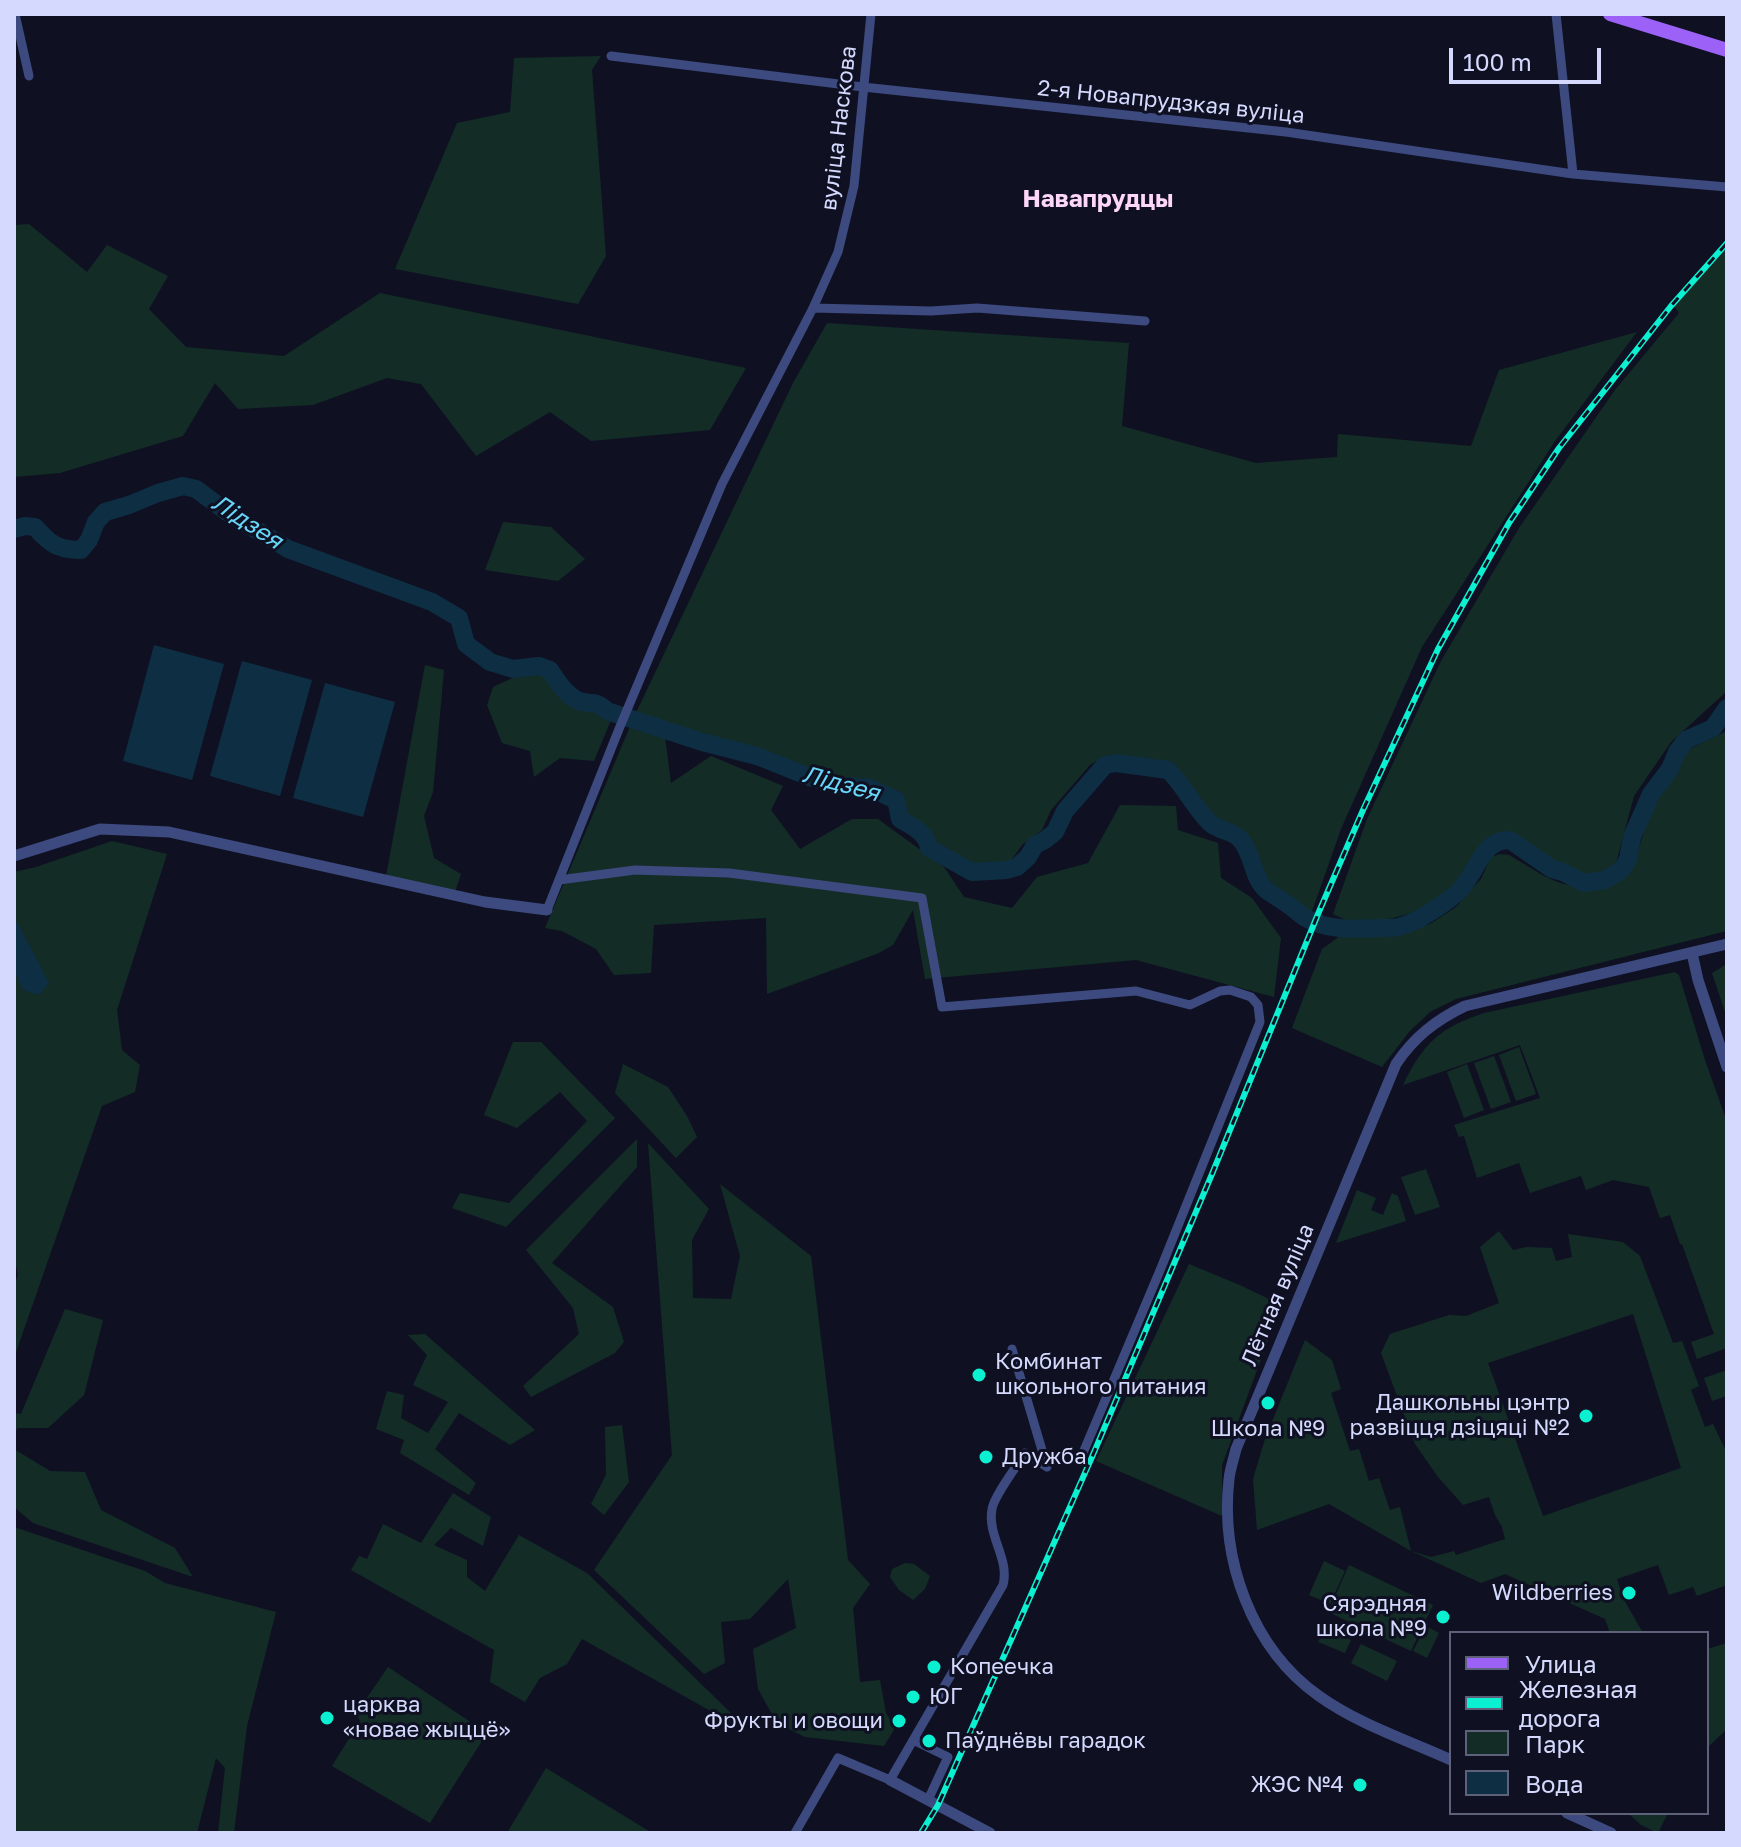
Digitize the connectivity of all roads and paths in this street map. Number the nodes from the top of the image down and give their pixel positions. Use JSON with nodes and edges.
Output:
{"nodes":[{"id":1,"x":15,"y":14,"type":"edge"},
{"id":2,"x":871,"y":14,"type":"edge"},
{"id":3,"x":1556,"y":14,"type":"edge"},
{"id":4,"x":1610,"y":14,"type":"edge"},
{"id":5,"x":1727,"y":50,"type":"edge"},
{"id":6,"x":611,"y":56,"type":"dead end"},
{"id":7,"x":29,"y":76,"type":"dead end"},
{"id":8,"x":863,"y":87,"type":"junction"},
{"id":9,"x":1573,"y":174,"type":"junction"},
{"id":10,"x":1727,"y":187,"type":"edge"},
{"id":11,"x":813,"y":308,"type":"junction"},
{"id":12,"x":1145,"y":321,"type":"dead end"},
{"id":13,"x":14,"y":856,"type":"edge"},
{"id":14,"x":559,"y":880,"type":"junction"},
{"id":15,"x":547,"y":910,"type":"joint"},
{"id":16,"x":1727,"y":944,"type":"edge"},
{"id":17,"x":1692,"y":953,"type":"junction"},
{"id":18,"x":1727,"y":1067,"type":"edge"},
{"id":19,"x":1012,"y":1349,"type":"dead end"},
{"id":20,"x":1080,"y":1460,"type":"dead end"},
{"id":21,"x":913,"y":1740,"type":"junction"},
{"id":22,"x":1449,"y":1759,"type":"edge"},
{"id":23,"x":890,"y":1780,"type":"junction"},
{"id":24,"x":933,"y":1802,"type":"junction"},
{"id":25,"x":1571,"y":1815,"type":"edge"},
{"id":26,"x":795,"y":1833,"type":"edge"},
{"id":27,"x":990,"y":1833,"type":"edge"},
{"id":28,"x":1611,"y":1833,"type":"edge"}],
"edges":[{"from":1,"to":7,"type":"street"},
{"from":2,"to":8,"type":"street","name":"вуліца Наскова"},
{"from":3,"to":9,"type":"street"},
{"from":4,"to":5,"type":"main road"},
{"from":6,"to":8,"type":"street","name":"2-я Новапрудзкая вуліца"},
{"from":8,"to":9,"type":"street","name":"2-я Новапрудзкая вуліца"},
{"from":8,"to":11,"type":"street","name":"вуліца Наскова"},
{"from":9,"to":10,"type":"street","name":"2-я Новапрудзкая вуліца"},
{"from":11,"to":12,"type":"street"},
{"from":11,"to":14,"type":"street","name":"вуліца Наскова"},
{"from":13,"to":15,"type":"street"},
{"from":14,"to":15,"type":"street","name":"вуліца Наскова"},
{"from":14,"to":20,"type":"street"},
{"from":16,"to":17,"type":"street","name":"Лётная вуліца"},
{"from":17,"to":18,"type":"street"},
{"from":17,"to":22,"type":"street","name":"Лётная вуліца"},
{"from":19,"to":21,"type":"street"},
{"from":21,"to":23,"type":"street"},
{"from":21,"to":24,"type":"street"},
{"from":23,"to":24,"type":"street"},
{"from":23,"to":26,"type":"street"},
{"from":24,"to":27,"type":"street"},
{"from":25,"to":28,"type":"street"}]}
